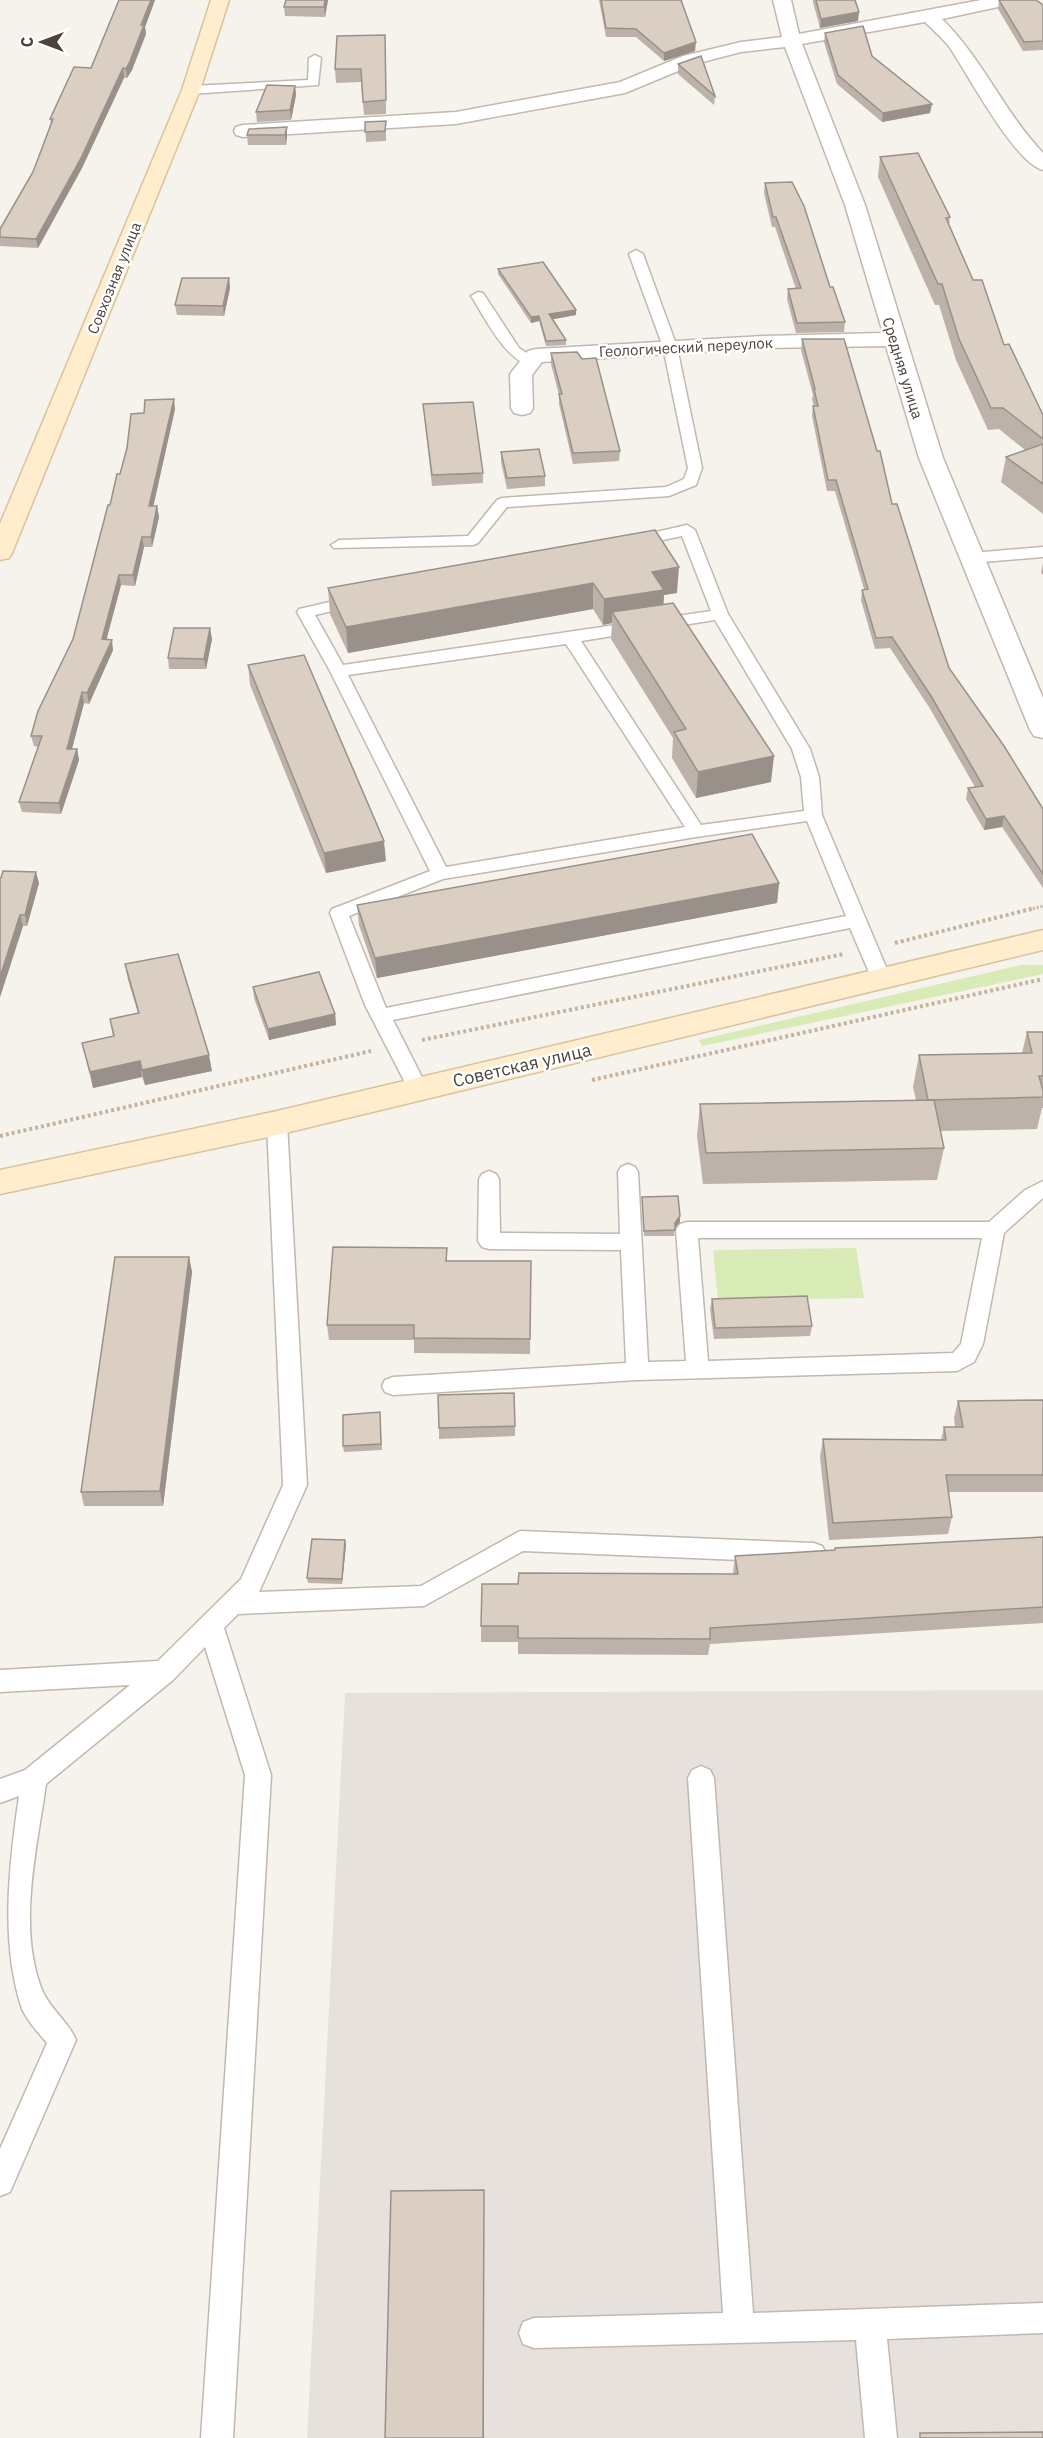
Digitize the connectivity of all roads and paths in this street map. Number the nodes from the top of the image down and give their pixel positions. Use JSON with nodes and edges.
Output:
{"nodes":[{"id":1,"x":220,"y":0,"type":"edge"},
{"id":2,"x":782,"y":0,"type":"edge"},
{"id":3,"x":1006,"y":0,"type":"edge"},
{"id":4,"x":929,"y":16,"type":"junction"},
{"id":5,"x":792,"y":41,"type":"junction"},
{"id":6,"x":315,"y":58,"type":"dead end"},
{"id":7,"x":191,"y":90,"type":"junction"},
{"id":8,"x":243,"y":131,"type":"dead end"},
{"id":9,"x":1043,"y":164,"type":"edge"},
{"id":10,"x":636,"y":254,"type":"dead end"},
{"id":11,"x":478,"y":296,"type":"dead end"},
{"id":12,"x":894,"y":339,"type":"junction"},
{"id":13,"x":670,"y":347,"type":"junction"},
{"id":14,"x":532,"y":361,"type":"junction"},
{"id":15,"x":522,"y":408,"type":"dead end"},
{"id":16,"x":339,"y":545,"type":"dead end"},
{"id":17,"x":617,"y":545,"type":"edge"},
{"id":18,"x":1043,"y":552,"type":"edge"},
{"id":19,"x":0,"y":553,"type":"edge"},
{"id":20,"x":972,"y":558,"type":"junction"},
{"id":21,"x":375,"y":597,"type":"edge"},
{"id":22,"x":720,"y":614,"type":"junction"},
{"id":23,"x":571,"y":638,"type":"junction"},
{"id":24,"x":338,"y":671,"type":"junction"},
{"id":25,"x":1043,"y":730,"type":"edge"},
{"id":26,"x":813,"y":815,"type":"junction"},
{"id":27,"x":696,"y":831,"type":"junction"},
{"id":28,"x":440,"y":874,"type":"junction"},
{"id":29,"x":1043,"y":906,"type":"edge"},
{"id":30,"x":857,"y":920,"type":"junction"},
{"id":31,"x":1043,"y":940,"type":"edge"},
{"id":32,"x":869,"y":949,"type":"junction"},
{"id":33,"x":881,"y":979,"type":"junction"},
{"id":34,"x":381,"y":1016,"type":"junction"},
{"id":35,"x":397,"y":1045,"type":"junction"},
{"id":36,"x":418,"y":1089,"type":"junction"},
{"id":37,"x":277,"y":1123,"type":"junction"},
{"id":38,"x":0,"y":1136,"type":"edge"},
{"id":39,"x":628,"y":1172,"type":"dead end"},
{"id":40,"x":489,"y":1179,"type":"dead end"},
{"id":41,"x":0,"y":1182,"type":"edge"},
{"id":42,"x":1043,"y":1190,"type":"edge"},
{"id":43,"x":994,"y":1230,"type":"junction"},
{"id":44,"x":631,"y":1242,"type":"junction"},
{"id":45,"x":698,"y":1370,"type":"junction"},
{"id":46,"x":637,"y":1371,"type":"junction"},
{"id":47,"x":393,"y":1386,"type":"dead end"},
{"id":48,"x":834,"y":1552,"type":"edge"},
{"id":49,"x":232,"y":1604,"type":"junction"},
{"id":50,"x":211,"y":1626,"type":"junction"},
{"id":51,"x":164,"y":1672,"type":"junction"},
{"id":52,"x":0,"y":1681,"type":"edge"},
{"id":53,"x":34,"y":1778,"type":"junction"},
{"id":54,"x":700,"y":1778,"type":"dead end"},
{"id":55,"x":0,"y":1791,"type":"edge"},
{"id":56,"x":0,"y":2182,"type":"edge"},
{"id":57,"x":1043,"y":2318,"type":"edge"},
{"id":58,"x":870,"y":2325,"type":"junction"},
{"id":59,"x":739,"y":2329,"type":"junction"},
{"id":60,"x":534,"y":2333,"type":"dead end"},
{"id":61,"x":217,"y":2438,"type":"edge"},
{"id":62,"x":881,"y":2438,"type":"edge"}],
"edges":[{"from":1,"to":7,"type":"street","name":"Совхозная улица"},
{"from":2,"to":5,"type":"street","name":"Средняя улица"},
{"from":3,"to":4,"type":"street"},
{"from":4,"to":5,"type":"street"},
{"from":4,"to":9,"type":"street"},
{"from":5,"to":8,"type":"street"},
{"from":5,"to":12,"type":"street","name":"Средняя улица"},
{"from":6,"to":7,"type":"lane"},
{"from":7,"to":19,"type":"street","name":"Совхозная улица"},
{"from":10,"to":13,"type":"lane"},
{"from":11,"to":14,"type":"lane"},
{"from":12,"to":13,"type":"street","name":"Геологический переулок"},
{"from":12,"to":20,"type":"street","name":"Средняя улица"},
{"from":13,"to":14,"type":"street","name":"Геологический переулок"},
{"from":13,"to":16,"type":"lane"},
{"from":14,"to":15,"type":"street"},
{"from":17,"to":22,"type":"lane"},
{"from":18,"to":20,"type":"lane"},
{"from":20,"to":25,"type":"street","name":"Средняя улица"},
{"from":21,"to":24,"type":"lane"},
{"from":22,"to":23,"type":"lane"},
{"from":22,"to":26,"type":"lane"},
{"from":23,"to":24,"type":"lane"},
{"from":23,"to":27,"type":"lane"},
{"from":24,"to":28,"type":"lane"},
{"from":26,"to":27,"type":"lane"},
{"from":26,"to":30,"type":"lane"},
{"from":27,"to":28,"type":"lane"},
{"from":28,"to":34,"type":"lane"},
{"from":29,"to":32,"type":"path"},
{"from":30,"to":32,"type":"lane"},
{"from":30,"to":34,"type":"lane"},
{"from":31,"to":33,"type":"street","name":"Советская улица"},
{"from":32,"to":33,"type":"lane"},
{"from":32,"to":35,"type":"path"},
{"from":33,"to":36,"type":"street","name":"Советская улица"},
{"from":34,"to":35,"type":"lane"},
{"from":35,"to":36,"type":"lane"},
{"from":35,"to":38,"type":"path"},
{"from":36,"to":37,"type":"street","name":"Советская улица"},
{"from":37,"to":41,"type":"street","name":"Советская улица"},
{"from":37,"to":49,"type":"lane"},
{"from":39,"to":44,"type":"lane"},
{"from":40,"to":44,"type":"lane"},
{"from":42,"to":43,"type":"lane"},
{"from":43,"to":45,"type":"lane"},
{"from":43,"to":45,"type":"lane"},
{"from":44,"to":46,"type":"lane"},
{"from":45,"to":46,"type":"lane"},
{"from":46,"to":47,"type":"lane"},
{"from":48,"to":49,"type":"lane"},
{"from":49,"to":50,"type":"lane"},
{"from":50,"to":51,"type":"lane"},
{"from":50,"to":61,"type":"lane"},
{"from":51,"to":52,"type":"lane"},
{"from":51,"to":53,"type":"lane"},
{"from":53,"to":55,"type":"lane"},
{"from":53,"to":56,"type":"lane"},
{"from":54,"to":59,"type":"lane"},
{"from":57,"to":58,"type":"lane"},
{"from":58,"to":59,"type":"lane"},
{"from":58,"to":62,"type":"lane"},
{"from":59,"to":60,"type":"lane"}]}
